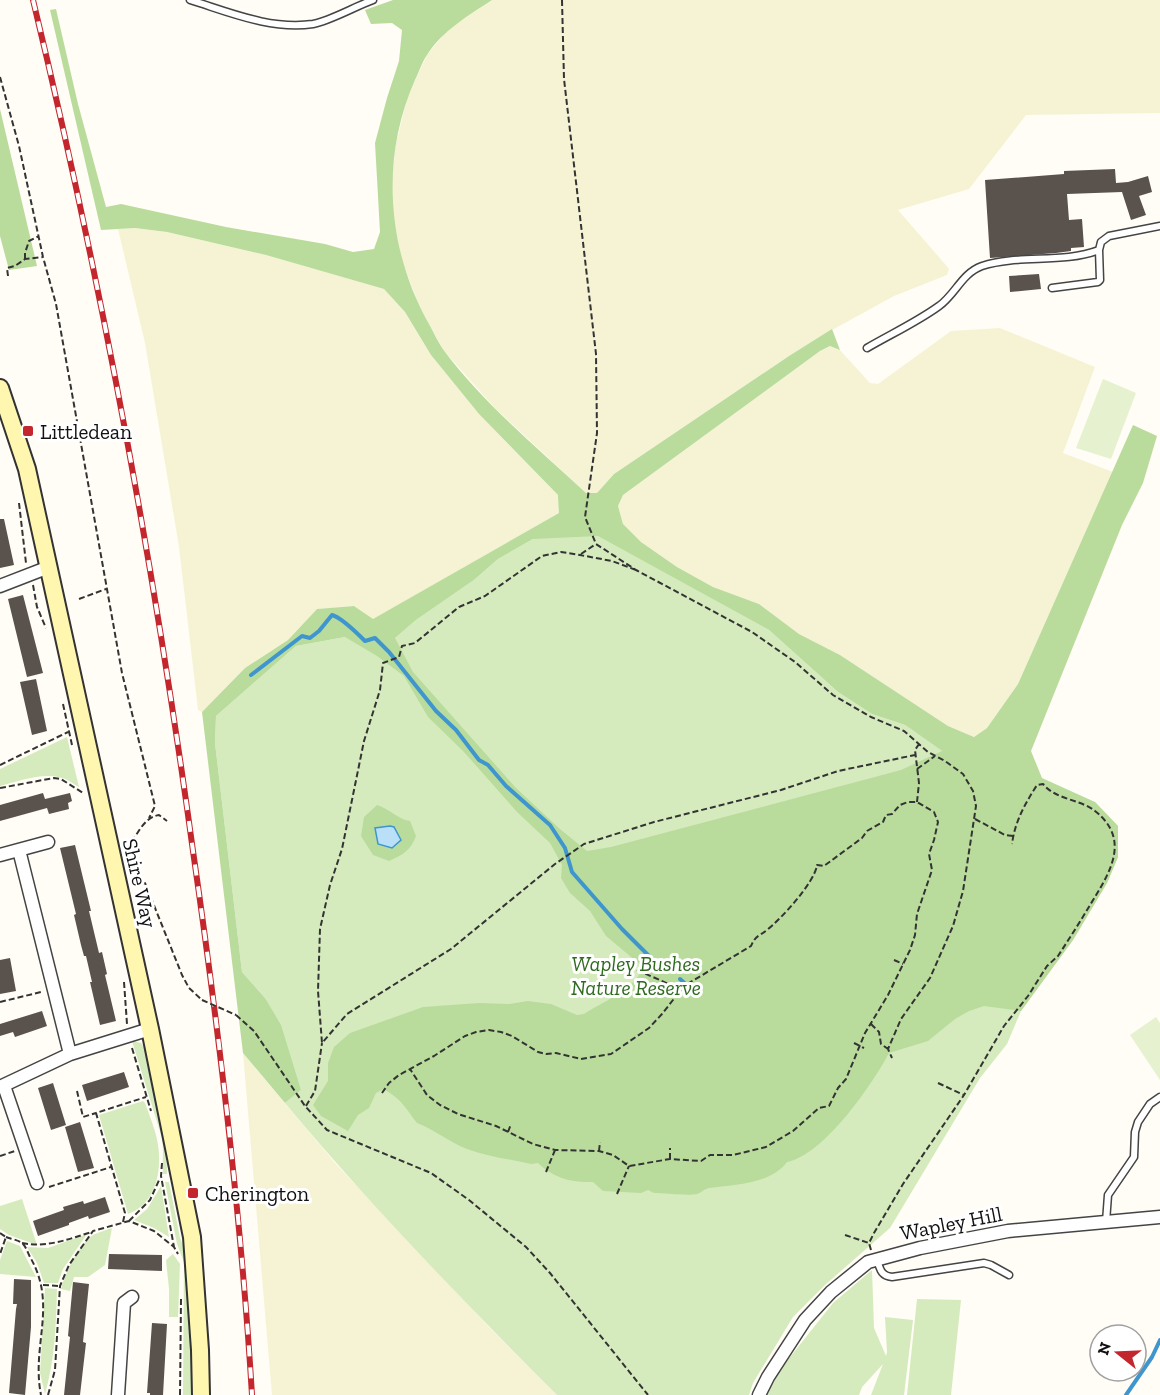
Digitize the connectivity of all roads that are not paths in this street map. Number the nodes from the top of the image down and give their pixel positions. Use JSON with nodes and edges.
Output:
{"nodes":[{"id":1,"x":190,"y":0,"type":"edge"},
{"id":2,"x":373,"y":0,"type":"edge"},
{"id":3,"x":1160,"y":226,"type":"edge"},
{"id":4,"x":1099,"y":250,"type":"junction"},
{"id":5,"x":1052,"y":288,"type":"dead end"},
{"id":6,"x":867,"y":348,"type":"dead end"},
{"id":7,"x":0,"y":388,"type":"edge"},
{"id":8,"x":48,"y":567,"type":"junction"},
{"id":9,"x":0,"y":586,"type":"edge"},
{"id":10,"x":48,"y":842,"type":"dead end"},
{"id":11,"x":19,"y":850,"type":"junction"},
{"id":12,"x":0,"y":855,"type":"edge"},
{"id":13,"x":150,"y":1029,"type":"junction"},
{"id":14,"x":70,"y":1054,"type":"junction"},
{"id":15,"x":2,"y":1086,"type":"edge"},
{"id":16,"x":1160,"y":1097,"type":"edge"},
{"id":17,"x":37,"y":1183,"type":"road end"},
{"id":18,"x":1160,"y":1217,"type":"edge"},
{"id":19,"x":1107,"y":1222,"type":"junction"},
{"id":20,"x":872,"y":1261,"type":"junction"},
{"id":21,"x":1009,"y":1275,"type":"dead end"},
{"id":22,"x":132,"y":1297,"type":"dead end"},
{"id":23,"x":118,"y":1395,"type":"edge"},
{"id":24,"x":201,"y":1395,"type":"edge"},
{"id":25,"x":759,"y":1395,"type":"edge"}],
"edges":[{"from":1,"to":2,"type":"lane"},
{"from":3,"to":4,"type":"lane"},
{"from":4,"to":5,"type":"lane"},
{"from":4,"to":6,"type":"lane"},
{"from":7,"to":8,"type":"street","name":"Shire Way"},
{"from":8,"to":9,"type":"street"},
{"from":8,"to":13,"type":"street","name":"Shire Way"},
{"from":10,"to":11,"type":"street"},
{"from":11,"to":12,"type":"street"},
{"from":11,"to":14,"type":"street"},
{"from":13,"to":14,"type":"street"},
{"from":13,"to":24,"type":"street","name":"Shire Way"},
{"from":14,"to":15,"type":"street"},
{"from":15,"to":17,"type":"street"},
{"from":16,"to":19,"type":"lane"},
{"from":18,"to":19,"type":"street","name":"Wapley Hill"},
{"from":19,"to":20,"type":"street","name":"Wapley Hill"},
{"from":20,"to":21,"type":"lane"},
{"from":20,"to":25,"type":"street","name":"Wapley Hill"},
{"from":22,"to":23,"type":"street"}]}
